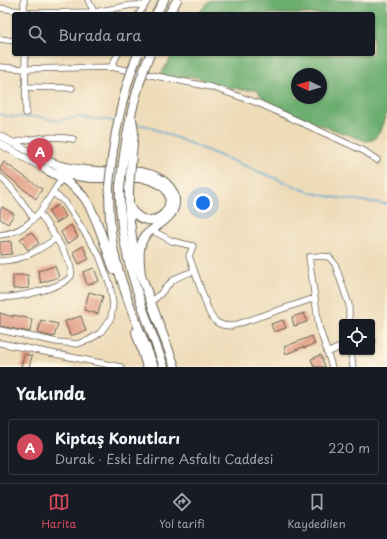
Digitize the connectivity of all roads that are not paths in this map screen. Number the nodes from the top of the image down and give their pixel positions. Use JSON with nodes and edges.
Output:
{"nodes":[{"id":1,"x":24,"y":0,"type":"edge"},
{"id":2,"x":88,"y":0,"type":"edge"},
{"id":3,"x":164,"y":0,"type":"edge"},
{"id":4,"x":177,"y":0,"type":"edge"},
{"id":5,"x":146,"y":2,"type":"edge"},
{"id":6,"x":0,"y":8,"type":"edge"},
{"id":7,"x":19,"y":12,"type":"edge"},
{"id":8,"x":24,"y":12,"type":"edge"},
{"id":9,"x":94,"y":12,"type":"edge"},
{"id":10,"x":100,"y":12,"type":"edge"},
{"id":11,"x":140,"y":12,"type":"edge"},
{"id":12,"x":157,"y":12,"type":"edge"},
{"id":13,"x":170,"y":12,"type":"edge"},
{"id":14,"x":0,"y":39,"type":"edge"},
{"id":15,"x":12,"y":41,"type":"edge"},
{"id":16,"x":25,"y":56,"type":"edge"},
{"id":17,"x":117,"y":56,"type":"edge"},
{"id":18,"x":137,"y":56,"type":"edge"},
{"id":19,"x":149,"y":56,"type":"edge"},
{"id":20,"x":0,"y":67,"type":"edge"},
{"id":21,"x":110,"y":67,"type":"junction"},
{"id":22,"x":25,"y":69,"type":"junction"},
{"id":23,"x":25,"y":87,"type":"junction"},
{"id":24,"x":72,"y":88,"type":"dead end"},
{"id":25,"x":26,"y":113,"type":"dead end"},
{"id":26,"x":0,"y":136,"type":"edge"},
{"id":27,"x":73,"y":139,"type":"dead end"},
{"id":28,"x":12,"y":143,"type":"junction"},
{"id":29,"x":0,"y":144,"type":"edge"},
{"id":30,"x":377,"y":160,"type":"dead end"},
{"id":31,"x":47,"y":165,"type":"junction"},
{"id":32,"x":58,"y":176,"type":"junction"},
{"id":33,"x":0,"y":177,"type":"edge"},
{"id":34,"x":125,"y":187,"type":"junction"},
{"id":35,"x":53,"y":193,"type":"junction"},
{"id":36,"x":129,"y":206,"type":"junction"},
{"id":37,"x":40,"y":214,"type":"junction"},
{"id":38,"x":34,"y":219,"type":"junction"},
{"id":39,"x":152,"y":230,"type":"junction"},
{"id":40,"x":0,"y":235,"type":"edge"},
{"id":41,"x":57,"y":238,"type":"junction"},
{"id":42,"x":0,"y":261,"type":"edge"},
{"id":43,"x":194,"y":271,"type":"junction"},
{"id":44,"x":141,"y":275,"type":"junction"},
{"id":45,"x":124,"y":286,"type":"junction"},
{"id":46,"x":0,"y":297,"type":"edge"},
{"id":47,"x":315,"y":298,"type":"junction"},
{"id":48,"x":151,"y":302,"type":"junction"},
{"id":49,"x":132,"y":308,"type":"junction"},
{"id":50,"x":349,"y":319,"type":"edge"},
{"id":51,"x":0,"y":330,"type":"edge"},
{"id":52,"x":0,"y":343,"type":"edge"},
{"id":53,"x":339,"y":347,"type":"edge"},
{"id":54,"x":327,"y":353,"type":"junction"},
{"id":55,"x":351,"y":355,"type":"edge"},
{"id":56,"x":112,"y":366,"type":"edge"},
{"id":57,"x":121,"y":367,"type":"edge"},
{"id":58,"x":147,"y":367,"type":"edge"},
{"id":59,"x":154,"y":367,"type":"edge"},
{"id":60,"x":164,"y":367,"type":"edge"},
{"id":61,"x":175,"y":367,"type":"edge"},
{"id":62,"x":332,"y":367,"type":"edge"},
{"id":63,"x":353,"y":367,"type":"edge"}],
"edges":[{"from":1,"to":8,"type":"street"},
{"from":2,"to":9,"type":"street"},
{"from":3,"to":12,"type":"highway"},
{"from":4,"to":13,"type":"highway"},
{"from":5,"to":10,"type":"street"},
{"from":5,"to":11,"type":"street"},
{"from":6,"to":7,"type":"street"},
{"from":14,"to":15,"type":"street"},
{"from":16,"to":22,"type":"street"},
{"from":17,"to":21,"type":"street"},
{"from":18,"to":45,"type":"highway","bridge":true},
{"from":19,"to":34,"type":"highway","bridge":true},
{"from":20,"to":22,"type":"street"},
{"from":21,"to":22,"type":"street"},
{"from":21,"to":30,"type":"street"},
{"from":22,"to":23,"type":"street"},
{"from":23,"to":24,"type":"street"},
{"from":23,"to":25,"type":"street"},
{"from":26,"to":28,"type":"main road"},
{"from":27,"to":28,"type":"street"},
{"from":28,"to":31,"type":"main road"},
{"from":29,"to":31,"type":"main road"},
{"from":31,"to":32,"type":"highway"},
{"from":31,"to":39,"type":"highway"},
{"from":32,"to":35,"type":"street"},
{"from":32,"to":36,"type":"highway"},
{"from":32,"to":45,"type":"highway"},
{"from":33,"to":38,"type":"street"},
{"from":34,"to":36,"type":"highway"},
{"from":34,"to":60,"type":"highway"},
{"from":35,"to":37,"type":"street"},
{"from":35,"to":51,"type":"street"},
{"from":36,"to":44,"type":"highway"},
{"from":37,"to":38,"type":"street"},
{"from":37,"to":41,"type":"street"},
{"from":38,"to":40,"type":"street"},
{"from":39,"to":43,"type":"street"},
{"from":39,"to":44,"type":"highway"},
{"from":41,"to":42,"type":"street"},
{"from":41,"to":46,"type":"street"},
{"from":43,"to":47,"type":"street"},
{"from":43,"to":48,"type":"street"},
{"from":44,"to":48,"type":"highway"},
{"from":45,"to":49,"type":"highway"},
{"from":47,"to":50,"type":"street"},
{"from":47,"to":54,"type":"street"},
{"from":48,"to":61,"type":"highway"},
{"from":49,"to":58,"type":"highway"},
{"from":49,"to":59,"type":"highway"},
{"from":52,"to":56,"type":"street"},
{"from":53,"to":54,"type":"street"},
{"from":54,"to":62,"type":"street"},
{"from":55,"to":63,"type":"street"},
{"from":56,"to":57,"type":"street"}]}
